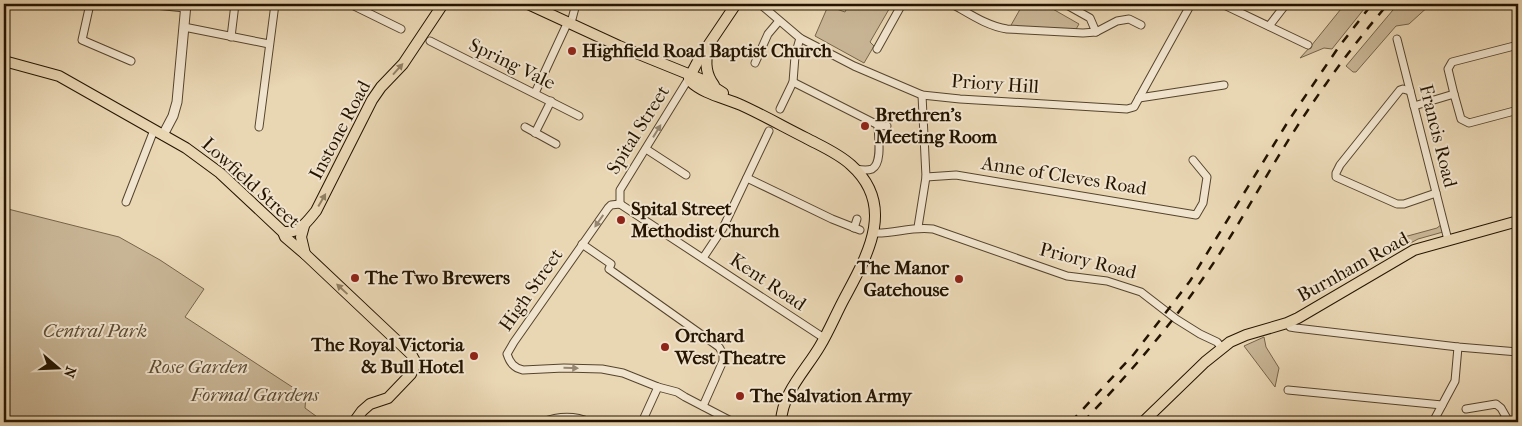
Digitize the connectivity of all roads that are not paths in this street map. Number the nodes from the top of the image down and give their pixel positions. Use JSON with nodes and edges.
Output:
{"nodes":[{"id":1,"x":90,"y":4,"type":"edge"},
{"id":2,"x":145,"y":4,"type":"edge"},
{"id":3,"x":236,"y":4,"type":"edge"},
{"id":4,"x":275,"y":4,"type":"edge"},
{"id":5,"x":350,"y":4,"type":"edge"},
{"id":6,"x":443,"y":4,"type":"edge"},
{"id":7,"x":528,"y":4,"type":"edge"},
{"id":8,"x":576,"y":4,"type":"edge"},
{"id":9,"x":736,"y":4,"type":"edge"},
{"id":10,"x":760,"y":4,"type":"edge"},
{"id":11,"x":902,"y":4,"type":"edge"},
{"id":12,"x":954,"y":4,"type":"edge"},
{"id":13,"x":1065,"y":4,"type":"edge"},
{"id":14,"x":1191,"y":4,"type":"edge"},
{"id":15,"x":1222,"y":4,"type":"edge"},
{"id":16,"x":1286,"y":4,"type":"edge"},
{"id":17,"x":186,"y":6,"type":"edge"},
{"id":18,"x":778,"y":21,"type":"junction"},
{"id":19,"x":570,"y":23,"type":"junction"},
{"id":20,"x":1141,"y":25,"type":"dead end"},
{"id":21,"x":1269,"y":26,"type":"junction"},
{"id":22,"x":184,"y":27,"type":"junction"},
{"id":23,"x":401,"y":28,"type":"dead end"},
{"id":24,"x":1096,"y":32,"type":"junction"},
{"id":25,"x":231,"y":37,"type":"junction"},
{"id":26,"x":800,"y":38,"type":"junction"},
{"id":27,"x":1397,"y":40,"type":"dead end"},
{"id":28,"x":430,"y":42,"type":"dead end"},
{"id":29,"x":269,"y":44,"type":"junction"},
{"id":30,"x":710,"y":44,"type":"junction"},
{"id":31,"x":1308,"y":45,"type":"dead end"},
{"id":32,"x":1518,"y":45,"type":"edge"},
{"id":33,"x":877,"y":49,"type":"dead end"},
{"id":34,"x":699,"y":59,"type":"junction"},
{"id":35,"x":4,"y":61,"type":"edge"},
{"id":36,"x":131,"y":61,"type":"dead end"},
{"id":37,"x":755,"y":63,"type":"dead end"},
{"id":38,"x":676,"y":69,"type":"junction"},
{"id":39,"x":690,"y":76,"type":"junction"},
{"id":40,"x":793,"y":82,"type":"junction"},
{"id":41,"x":1224,"y":85,"type":"dead end"},
{"id":42,"x":717,"y":89,"type":"junction"},
{"id":43,"x":1410,"y":91,"type":"junction"},
{"id":44,"x":535,"y":93,"type":"junction"},
{"id":45,"x":1454,"y":94,"type":"junction"},
{"id":46,"x":922,"y":95,"type":"junction"},
{"id":47,"x":1139,"y":98,"type":"junction"},
{"id":48,"x":551,"y":101,"type":"junction"},
{"id":49,"x":740,"y":105,"type":"junction"},
{"id":50,"x":1414,"y":106,"type":"junction"},
{"id":51,"x":780,"y":109,"type":"dead end"},
{"id":52,"x":1518,"y":110,"type":"edge"},
{"id":53,"x":579,"y":116,"type":"dead end"},
{"id":54,"x":878,"y":125,"type":"junction"},
{"id":55,"x":259,"y":126,"type":"dead end"},
{"id":56,"x":887,"y":126,"type":"dead end"},
{"id":57,"x":525,"y":128,"type":"dead end"},
{"id":58,"x":769,"y":131,"type":"dead end"},
{"id":59,"x":158,"y":132,"type":"junction"},
{"id":60,"x":535,"y":134,"type":"junction"},
{"id":61,"x":556,"y":144,"type":"dead end"},
{"id":62,"x":646,"y":149,"type":"junction"},
{"id":63,"x":1193,"y":160,"type":"dead end"},
{"id":64,"x":856,"y":170,"type":"junction"},
{"id":65,"x":686,"y":175,"type":"dead end"},
{"id":66,"x":926,"y":177,"type":"junction"},
{"id":67,"x":747,"y":178,"type":"junction"},
{"id":68,"x":1436,"y":193,"type":"junction"},
{"id":69,"x":126,"y":202,"type":"dead end"},
{"id":70,"x":620,"y":204,"type":"junction"},
{"id":71,"x":857,"y":218,"type":"dead end"},
{"id":72,"x":1518,"y":221,"type":"edge"},
{"id":73,"x":918,"y":227,"type":"junction"},
{"id":74,"x":300,"y":228,"type":"junction"},
{"id":75,"x":283,"y":232,"type":"junction"},
{"id":76,"x":874,"y":233,"type":"junction"},
{"id":77,"x":1448,"y":240,"type":"junction"},
{"id":78,"x":582,"y":244,"type":"junction"},
{"id":79,"x":294,"y":245,"type":"junction"},
{"id":80,"x":305,"y":254,"type":"junction"},
{"id":81,"x":703,"y":258,"type":"junction"},
{"id":82,"x":1287,"y":323,"type":"junction"},
{"id":83,"x":824,"y":338,"type":"junction"},
{"id":84,"x":1458,"y":347,"type":"junction"},
{"id":85,"x":1222,"y":348,"type":"junction"},
{"id":86,"x":1518,"y":352,"type":"edge"},
{"id":87,"x":658,"y":387,"type":"junction"},
{"id":88,"x":1288,"y":390,"type":"dead end"},
{"id":89,"x":703,"y":406,"type":"junction"},
{"id":90,"x":1442,"y":406,"type":"junction"},
{"id":91,"x":1466,"y":409,"type":"dead end"},
{"id":92,"x":781,"y":417,"type":"edge"},
{"id":93,"x":354,"y":422,"type":"edge"},
{"id":94,"x":542,"y":422,"type":"edge"},
{"id":95,"x":590,"y":422,"type":"edge"},
{"id":96,"x":642,"y":422,"type":"edge"},
{"id":97,"x":733,"y":422,"type":"edge"},
{"id":98,"x":773,"y":422,"type":"edge"},
{"id":99,"x":1143,"y":422,"type":"edge"},
{"id":100,"x":1433,"y":422,"type":"edge"},
{"id":101,"x":1509,"y":422,"type":"edge"}],
"edges":[{"from":1,"to":36,"type":"street"},
{"from":2,"to":17,"type":"street"},
{"from":3,"to":25,"type":"street"},
{"from":4,"to":29,"type":"street"},
{"from":5,"to":23,"type":"street"},
{"from":74,"to":6,"type":"main road","name":"Instone Road","one_way":true},
{"from":7,"to":19,"type":"main road"},
{"from":8,"to":19,"type":"street"},
{"from":9,"to":30,"type":"main road"},
{"from":10,"to":18,"type":"street","name":"Priory Hill"},
{"from":11,"to":33,"type":"street"},
{"from":12,"to":24,"type":"street"},
{"from":13,"to":24,"type":"street"},
{"from":14,"to":47,"type":"street"},
{"from":15,"to":21,"type":"street"},
{"from":16,"to":21,"type":"street"},
{"from":17,"to":22,"type":"street"},
{"from":18,"to":26,"type":"street","name":"Priory Hill"},
{"from":18,"to":37,"type":"street"},
{"from":19,"to":38,"type":"main road"},
{"from":19,"to":44,"type":"street"},
{"from":20,"to":24,"type":"street"},
{"from":21,"to":31,"type":"street"},
{"from":22,"to":25,"type":"street"},
{"from":22,"to":59,"type":"street"},
{"from":25,"to":29,"type":"street"},
{"from":26,"to":40,"type":"street"},
{"from":26,"to":46,"type":"street","name":"Priory Hill"},
{"from":27,"to":43,"type":"street","name":"Francis Road"},
{"from":28,"to":44,"type":"street","name":"Spring Vale"},
{"from":29,"to":55,"type":"street"},
{"from":30,"to":34,"type":"main road"},
{"from":30,"to":42,"type":"main road"},
{"from":32,"to":45,"type":"street"},
{"from":34,"to":38,"type":"main road"},
{"from":34,"to":39,"type":"main road"},
{"from":35,"to":59,"type":"main road","name":"Lowfield Street"},
{"from":38,"to":39,"type":"main road"},
{"from":39,"to":42,"type":"main road"},
{"from":39,"to":49,"type":"main road"},
{"from":62,"to":39,"type":"street","name":"Spital Street","one_way":true},
{"from":40,"to":51,"type":"street"},
{"from":40,"to":54,"type":"street"},
{"from":41,"to":47,"type":"street"},
{"from":42,"to":49,"type":"main road"},
{"from":43,"to":50,"type":"street","name":"Francis Road"},
{"from":43,"to":68,"type":"street"},
{"from":44,"to":48,"type":"street","name":"Spring Vale"},
{"from":45,"to":50,"type":"street"},
{"from":45,"to":52,"type":"street"},
{"from":46,"to":47,"type":"street","name":"Priory Hill"},
{"from":46,"to":66,"type":"street"},
{"from":48,"to":53,"type":"street","name":"Spring Vale"},
{"from":48,"to":60,"type":"street"},
{"from":49,"to":64,"type":"main road"},
{"from":50,"to":68,"type":"street","name":"Francis Road"},
{"from":54,"to":56,"type":"street"},
{"from":54,"to":64,"type":"street"},
{"from":57,"to":60,"type":"street"},
{"from":58,"to":67,"type":"street"},
{"from":59,"to":69,"type":"street"},
{"from":59,"to":75,"type":"main road","name":"Lowfield Street"},
{"from":60,"to":61,"type":"street"},
{"from":62,"to":65,"type":"street"},
{"from":62,"to":70,"type":"street","name":"Spital Street"},
{"from":63,"to":66,"type":"street","name":"Anne of Cleves Road"},
{"from":64,"to":76,"type":"main road"},
{"from":66,"to":73,"type":"street"},
{"from":67,"to":71,"type":"street"},
{"from":67,"to":81,"type":"street"},
{"from":68,"to":77,"type":"street","name":"Francis Road"},
{"from":70,"to":78,"type":"street","name":"Spital Street","one_way":true},
{"from":70,"to":81,"type":"street","name":"Kent Road"},
{"from":72,"to":77,"type":"main road","name":"Burnham Road"},
{"from":73,"to":76,"type":"street","name":"Priory Road"},
{"from":73,"to":85,"type":"street","name":"Priory Road"},
{"from":74,"to":75,"type":"main road"},
{"from":74,"to":79,"type":"main road"},
{"from":74,"to":80,"type":"main road"},
{"from":75,"to":79,"type":"main road","name":"Lowfield Street"},
{"from":76,"to":83,"type":"main road"},
{"from":77,"to":82,"type":"main road","name":"Burnham Road"},
{"from":78,"to":87,"type":"street","name":"High Street","one_way":true},
{"from":78,"to":89,"type":"street"},
{"from":79,"to":80,"type":"main road","name":"Lowfield Street"},
{"from":93,"to":80,"type":"main road","name":"Lowfield Street","one_way":true},
{"from":81,"to":83,"type":"street","name":"Kent Road"},
{"from":82,"to":84,"type":"street"},
{"from":82,"to":85,"type":"main road","name":"Burnham Road"},
{"from":83,"to":92,"type":"main road"},
{"from":84,"to":86,"type":"street"},
{"from":84,"to":90,"type":"street"},
{"from":85,"to":99,"type":"main road","name":"Burnham Road"},
{"from":87,"to":89,"type":"street"},
{"from":87,"to":96,"type":"street"},
{"from":88,"to":90,"type":"street"},
{"from":89,"to":97,"type":"street"},
{"from":90,"to":100,"type":"street"},
{"from":91,"to":101,"type":"street"},
{"from":92,"to":98,"type":"main road"},
{"from":94,"to":95,"type":"street"}]}
